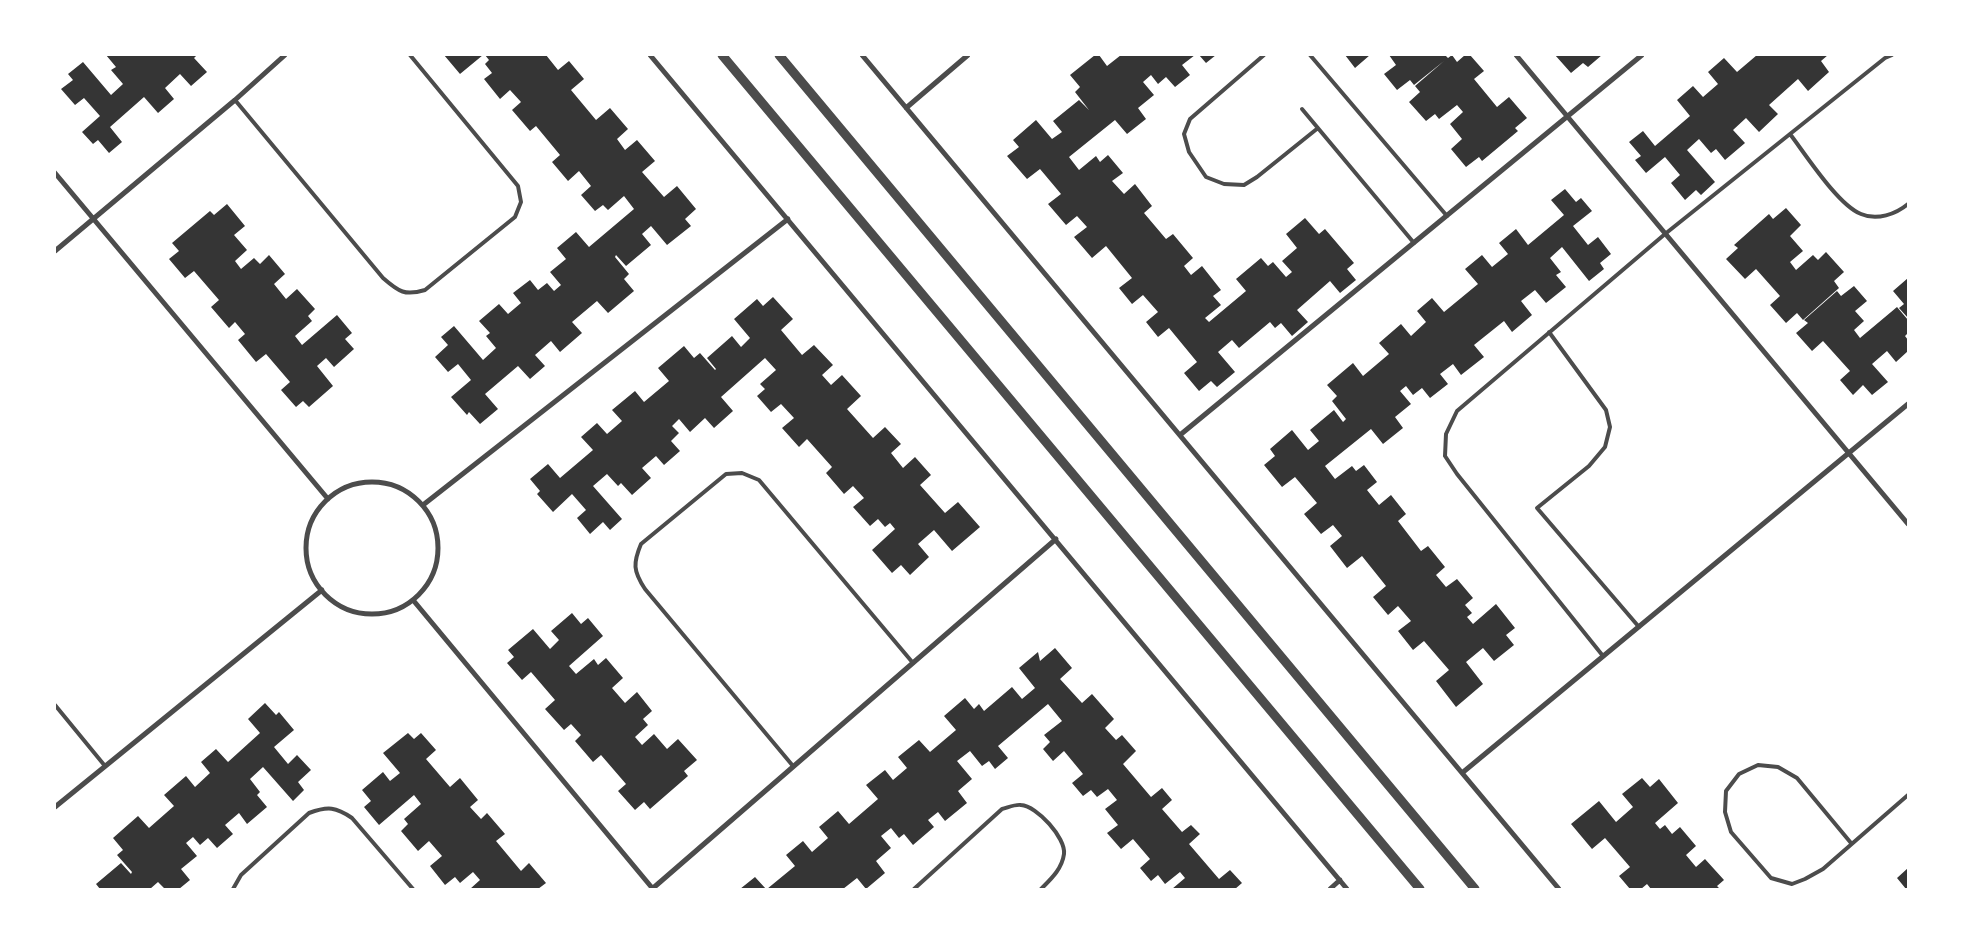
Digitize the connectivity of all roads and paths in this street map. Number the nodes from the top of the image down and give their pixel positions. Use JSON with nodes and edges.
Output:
{"nodes":[{"id":1,"x":285,"y":55,"type":"edge"},
{"id":2,"x":410,"y":55,"type":"edge"},
{"id":3,"x":650,"y":55,"type":"edge"},
{"id":4,"x":722,"y":55,"type":"edge"},
{"id":5,"x":779,"y":55,"type":"edge"},
{"id":6,"x":862,"y":55,"type":"edge"},
{"id":7,"x":968,"y":55,"type":"edge"},
{"id":8,"x":1264,"y":55,"type":"edge"},
{"id":9,"x":1310,"y":55,"type":"edge"},
{"id":10,"x":1516,"y":55,"type":"edge"},
{"id":11,"x":1642,"y":55,"type":"edge"},
{"id":12,"x":1892,"y":55,"type":"edge"},
{"id":13,"x":235,"y":100,"type":"junction"},
{"id":14,"x":906,"y":108,"type":"junction"},
{"id":15,"x":1302,"y":109,"type":"dead end"},
{"id":16,"x":1568,"y":117,"type":"junction"},
{"id":17,"x":1318,"y":128,"type":"junction"},
{"id":18,"x":1790,"y":134,"type":"junction"},
{"id":19,"x":55,"y":174,"type":"edge"},
{"id":20,"x":1908,"y":204,"type":"edge"},
{"id":21,"x":1447,"y":216,"type":"junction"},
{"id":22,"x":788,"y":219,"type":"junction"},
{"id":23,"x":93,"y":220,"type":"junction"},
{"id":24,"x":1665,"y":234,"type":"junction"},
{"id":25,"x":1414,"y":243,"type":"junction"},
{"id":26,"x":55,"y":251,"type":"edge"},
{"id":27,"x":1549,"y":332,"type":"junction"},
{"id":28,"x":1908,"y":404,"type":"edge"},
{"id":29,"x":1180,"y":435,"type":"junction"},
{"id":30,"x":1848,"y":454,"type":"junction"},
{"id":31,"x":328,"y":499,"type":"junction"},
{"id":32,"x":423,"y":505,"type":"junction"},
{"id":33,"x":1908,"y":524,"type":"edge"},
{"id":34,"x":1056,"y":539,"type":"junction"},
{"id":35,"x":322,"y":590,"type":"junction"},
{"id":36,"x":412,"y":600,"type":"junction"},
{"id":37,"x":1638,"y":627,"type":"junction"},
{"id":38,"x":1603,"y":656,"type":"junction"},
{"id":39,"x":913,"y":663,"type":"junction"},
{"id":40,"x":55,"y":706,"type":"edge"},
{"id":41,"x":105,"y":766,"type":"junction"},
{"id":42,"x":794,"y":766,"type":"junction"},
{"id":43,"x":1462,"y":774,"type":"junction"},
{"id":44,"x":1908,"y":795,"type":"edge"},
{"id":45,"x":55,"y":807,"type":"edge"},
{"id":46,"x":1851,"y":843,"type":"junction"},
{"id":47,"x":1340,"y":880,"type":"junction"},
{"id":48,"x":233,"y":889,"type":"edge"},
{"id":49,"x":413,"y":889,"type":"edge"},
{"id":50,"x":652,"y":889,"type":"edge"},
{"id":51,"x":914,"y":889,"type":"edge"},
{"id":52,"x":1041,"y":889,"type":"edge"},
{"id":53,"x":1330,"y":889,"type":"edge"},
{"id":54,"x":1347,"y":889,"type":"edge"},
{"id":55,"x":1420,"y":889,"type":"edge"},
{"id":56,"x":1475,"y":889,"type":"edge"},
{"id":57,"x":1559,"y":889,"type":"edge"}],
"edges":[{"from":1,"to":13,"type":"street"},
{"from":2,"to":13,"type":"lane"},
{"from":3,"to":22,"type":"street"},
{"from":4,"to":55,"type":"street"},
{"from":5,"to":56,"type":"street"},
{"from":6,"to":14,"type":"street"},
{"from":7,"to":14,"type":"street"},
{"from":8,"to":17,"type":"lane"},
{"from":9,"to":21,"type":"lane"},
{"from":10,"to":16,"type":"street"},
{"from":11,"to":16,"type":"street"},
{"from":12,"to":18,"type":"lane"},
{"from":13,"to":23,"type":"street"},
{"from":14,"to":29,"type":"street"},
{"from":15,"to":17,"type":"lane"},
{"from":16,"to":21,"type":"street"},
{"from":16,"to":24,"type":"street"},
{"from":17,"to":25,"type":"lane"},
{"from":18,"to":20,"type":"lane"},
{"from":18,"to":24,"type":"lane"},
{"from":19,"to":23,"type":"street"},
{"from":21,"to":25,"type":"street"},
{"from":22,"to":32,"type":"street"},
{"from":22,"to":34,"type":"street"},
{"from":23,"to":26,"type":"street"},
{"from":23,"to":31,"type":"street"},
{"from":24,"to":27,"type":"lane"},
{"from":24,"to":30,"type":"street"},
{"from":25,"to":29,"type":"street"},
{"from":27,"to":37,"type":"lane"},
{"from":27,"to":38,"type":"lane"},
{"from":28,"to":30,"type":"street"},
{"from":29,"to":43,"type":"street"},
{"from":30,"to":33,"type":"street"},
{"from":30,"to":37,"type":"street"},
{"from":31,"to":32,"type":"street"},
{"from":31,"to":35,"type":"street"},
{"from":32,"to":36,"type":"street"},
{"from":34,"to":39,"type":"street"},
{"from":34,"to":47,"type":"street"},
{"from":35,"to":36,"type":"street"},
{"from":35,"to":41,"type":"street"},
{"from":36,"to":50,"type":"street"},
{"from":37,"to":38,"type":"street"},
{"from":38,"to":43,"type":"street"},
{"from":39,"to":42,"type":"street"},
{"from":39,"to":42,"type":"lane"},
{"from":40,"to":41,"type":"lane"},
{"from":41,"to":45,"type":"street"},
{"from":42,"to":50,"type":"street"},
{"from":43,"to":57,"type":"street"},
{"from":44,"to":46,"type":"lane"},
{"from":46,"to":46,"type":"lane"},
{"from":47,"to":53,"type":"street"},
{"from":47,"to":54,"type":"street"},
{"from":48,"to":49,"type":"lane"},
{"from":51,"to":52,"type":"lane"}]}
